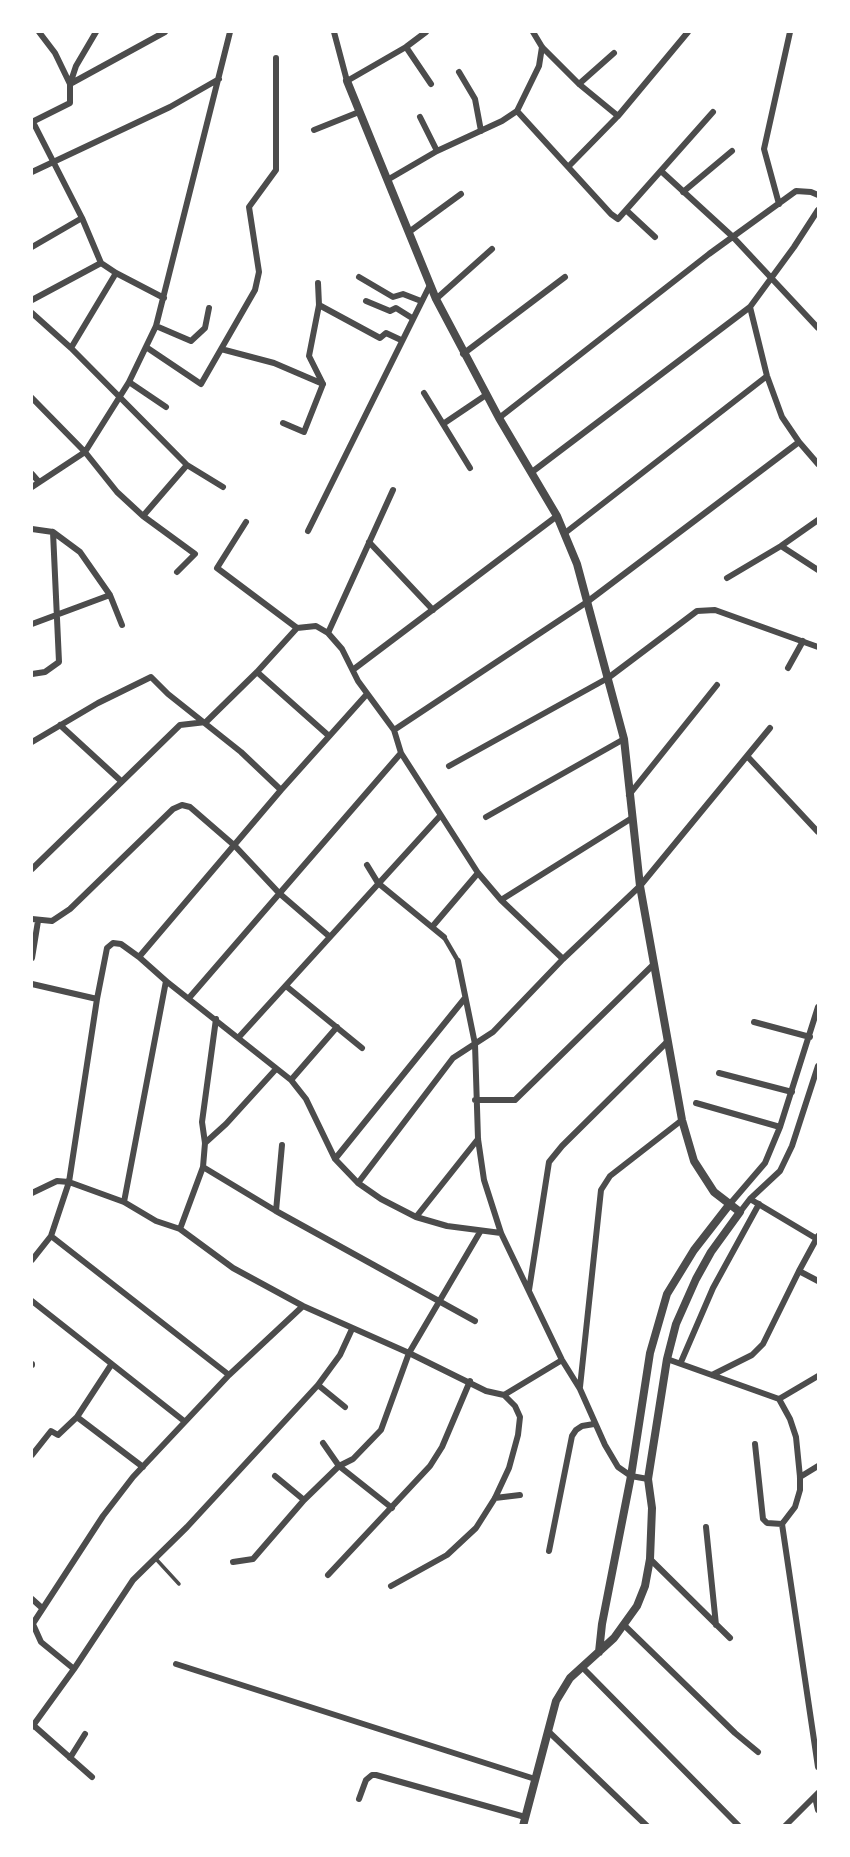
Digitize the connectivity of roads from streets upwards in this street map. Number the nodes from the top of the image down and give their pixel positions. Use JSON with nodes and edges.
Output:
{"nodes":[{"id":1,"x":39,"y":32,"type":"edge"},
{"id":2,"x":96,"y":32,"type":"edge"},
{"id":3,"x":165,"y":32,"type":"edge"},
{"id":4,"x":230,"y":32,"type":"edge"},
{"id":5,"x":334,"y":32,"type":"edge"},
{"id":6,"x":426,"y":32,"type":"edge"},
{"id":7,"x":533,"y":32,"type":"edge"},
{"id":8,"x":688,"y":32,"type":"edge"},
{"id":9,"x":790,"y":32,"type":"edge"},
{"id":10,"x":407,"y":47,"type":"junction"},
{"id":11,"x":542,"y":47,"type":"junction"},
{"id":12,"x":614,"y":53,"type":"dead end"},
{"id":13,"x":276,"y":58,"type":"dead end"},
{"id":14,"x":459,"y":72,"type":"dead end"},
{"id":15,"x":219,"y":79,"type":"junction"},
{"id":16,"x":347,"y":81,"type":"junction"},
{"id":17,"x":579,"y":83,"type":"junction"},
{"id":18,"x":70,"y":84,"type":"junction"},
{"id":19,"x":431,"y":84,"type":"dead end"},
{"id":20,"x":517,"y":111,"type":"junction"},
{"id":21,"x":359,"y":112,"type":"junction"},
{"id":22,"x":713,"y":112,"type":"dead end"},
{"id":23,"x":618,"y":116,"type":"junction"},
{"id":24,"x":420,"y":117,"type":"dead end"},
{"id":25,"x":32,"y":122,"type":"edge"},
{"id":26,"x":314,"y":130,"type":"dead end"},
{"id":27,"x":481,"y":131,"type":"junction"},
{"id":28,"x":437,"y":151,"type":"junction"},
{"id":29,"x":732,"y":151,"type":"dead end"},
{"id":30,"x":53,"y":162,"type":"junction"},
{"id":31,"x":569,"y":166,"type":"junction"},
{"id":32,"x":661,"y":171,"type":"junction"},
{"id":33,"x":32,"y":172,"type":"edge"},
{"id":34,"x":388,"y":179,"type":"junction"},
{"id":35,"x":682,"y":192,"type":"junction"},
{"id":36,"x":461,"y":194,"type":"dead end"},
{"id":37,"x":818,"y":195,"type":"edge"},
{"id":38,"x":779,"y":204,"type":"junction"},
{"id":39,"x":626,"y":210,"type":"junction"},
{"id":40,"x":818,"y":210,"type":"edge"},
{"id":41,"x":82,"y":218,"type":"junction"},
{"id":42,"x":409,"y":232,"type":"junction"},
{"id":43,"x":655,"y":237,"type":"dead end"},
{"id":44,"x":733,"y":237,"type":"junction"},
{"id":45,"x":32,"y":247,"type":"edge"},
{"id":46,"x":492,"y":249,"type":"dead end"},
{"id":47,"x":101,"y":263,"type":"junction"},
{"id":48,"x":116,"y":273,"type":"junction"},
{"id":49,"x":359,"y":277,"type":"dead end"},
{"id":50,"x":565,"y":277,"type":"dead end"},
{"id":51,"x":772,"y":278,"type":"junction"},
{"id":52,"x":318,"y":283,"type":"dead end"},
{"id":53,"x":430,"y":285,"type":"junction"},
{"id":54,"x":164,"y":298,"type":"junction"},
{"id":55,"x":436,"y":299,"type":"junction"},
{"id":56,"x":32,"y":300,"type":"edge"},
{"id":57,"x":366,"y":301,"type":"dead end"},
{"id":58,"x":421,"y":301,"type":"junction"},
{"id":59,"x":319,"y":305,"type":"junction"},
{"id":60,"x":750,"y":307,"type":"junction"},
{"id":61,"x":209,"y":308,"type":"dead end"},
{"id":62,"x":32,"y":313,"type":"edge"},
{"id":63,"x":412,"y":318,"type":"junction"},
{"id":64,"x":156,"y":326,"type":"junction"},
{"id":65,"x":818,"y":328,"type":"edge"},
{"id":66,"x":401,"y":341,"type":"junction"},
{"id":67,"x":146,"y":347,"type":"junction"},
{"id":68,"x":71,"y":348,"type":"junction"},
{"id":69,"x":221,"y":349,"type":"junction"},
{"id":70,"x":463,"y":354,"type":"junction"},
{"id":71,"x":767,"y":376,"type":"junction"},
{"id":72,"x":129,"y":382,"type":"junction"},
{"id":73,"x":323,"y":384,"type":"junction"},
{"id":74,"x":424,"y":393,"type":"dead end"},
{"id":75,"x":486,"y":394,"type":"junction"},
{"id":76,"x":32,"y":398,"type":"edge"},
{"id":77,"x":119,"y":399,"type":"junction"},
{"id":78,"x":166,"y":407,"type":"dead end"},
{"id":79,"x":499,"y":418,"type":"junction"},
{"id":80,"x":284,"y":423,"type":"dead end"},
{"id":81,"x":443,"y":424,"type":"junction"},
{"id":82,"x":799,"y":442,"type":"junction"},
{"id":83,"x":85,"y":452,"type":"junction"},
{"id":84,"x":818,"y":464,"type":"edge"},
{"id":85,"x":187,"y":466,"type":"junction"},
{"id":86,"x":470,"y":468,"type":"dead end"},
{"id":87,"x":532,"y":472,"type":"junction"},
{"id":88,"x":32,"y":474,"type":"edge"},
{"id":89,"x":39,"y":482,"type":"junction"},
{"id":90,"x":32,"y":487,"type":"edge"},
{"id":91,"x":223,"y":487,"type":"dead end"},
{"id":92,"x":393,"y":490,"type":"dead end"},
{"id":93,"x":143,"y":516,"type":"junction"},
{"id":94,"x":557,"y":516,"type":"junction"},
{"id":95,"x":818,"y":520,"type":"edge"},
{"id":96,"x":246,"y":522,"type":"dead end"},
{"id":97,"x":32,"y":529,"type":"edge"},
{"id":98,"x":308,"y":531,"type":"dead end"},
{"id":99,"x":53,"y":532,"type":"junction"},
{"id":100,"x":565,"y":533,"type":"junction"},
{"id":101,"x":369,"y":542,"type":"junction"},
{"id":102,"x":781,"y":547,"type":"junction"},
{"id":103,"x":818,"y":570,"type":"edge"},
{"id":104,"x":177,"y":572,"type":"dead end"},
{"id":105,"x":727,"y":578,"type":"dead end"},
{"id":106,"x":110,"y":595,"type":"junction"},
{"id":107,"x":587,"y":602,"type":"junction"},
{"id":108,"x":433,"y":610,"type":"junction"},
{"id":109,"x":56,"y":616,"type":"junction"},
{"id":110,"x":32,"y":624,"type":"edge"},
{"id":111,"x":122,"y":625,"type":"dead end"},
{"id":112,"x":297,"y":628,"type":"junction"},
{"id":113,"x":328,"y":633,"type":"junction"},
{"id":114,"x":803,"y":641,"type":"junction"},
{"id":115,"x":818,"y":647,"type":"edge"},
{"id":116,"x":788,"y":668,"type":"dead end"},
{"id":117,"x":354,"y":669,"type":"junction"},
{"id":118,"x":257,"y":672,"type":"junction"},
{"id":119,"x":32,"y":674,"type":"edge"},
{"id":120,"x":608,"y":678,"type":"junction"},
{"id":121,"x":717,"y":685,"type":"dead end"},
{"id":122,"x":367,"y":694,"type":"junction"},
{"id":123,"x":206,"y":722,"type":"junction"},
{"id":124,"x":60,"y":726,"type":"junction"},
{"id":125,"x":770,"y":729,"type":"dead end"},
{"id":126,"x":394,"y":730,"type":"junction"},
{"id":127,"x":329,"y":736,"type":"junction"},
{"id":128,"x":624,"y":739,"type":"junction"},
{"id":129,"x":32,"y":742,"type":"edge"},
{"id":130,"x":401,"y":753,"type":"junction"},
{"id":131,"x":748,"y":757,"type":"junction"},
{"id":132,"x":449,"y":766,"type":"dead end"},
{"id":133,"x":121,"y":781,"type":"junction"},
{"id":134,"x":281,"y":790,"type":"junction"},
{"id":135,"x":629,"y":795,"type":"junction"},
{"id":136,"x":440,"y":816,"type":"junction"},
{"id":137,"x":486,"y":817,"type":"dead end"},
{"id":138,"x":632,"y":818,"type":"junction"},
{"id":139,"x":818,"y":832,"type":"edge"},
{"id":140,"x":235,"y":846,"type":"junction"},
{"id":141,"x":368,"y":865,"type":"dead end"},
{"id":142,"x":32,"y":869,"type":"edge"},
{"id":143,"x":478,"y":873,"type":"junction"},
{"id":144,"x":378,"y":883,"type":"junction"},
{"id":145,"x":640,"y":886,"type":"junction"},
{"id":146,"x":279,"y":893,"type":"junction"},
{"id":147,"x":501,"y":900,"type":"junction"},
{"id":148,"x":35,"y":920,"type":"edge"},
{"id":149,"x":432,"y":927,"type":"junction"},
{"id":150,"x":330,"y":937,"type":"junction"},
{"id":151,"x":444,"y":937,"type":"joint"},
{"id":152,"x":139,"y":957,"type":"junction"},
{"id":153,"x":32,"y":958,"type":"edge"},
{"id":154,"x":563,"y":959,"type":"junction"},
{"id":155,"x":458,"y":961,"type":"joint"},
{"id":156,"x":653,"y":965,"type":"junction"},
{"id":157,"x":166,"y":981,"type":"junction"},
{"id":158,"x":32,"y":984,"type":"edge"},
{"id":159,"x":286,"y":986,"type":"junction"},
{"id":160,"x":189,"y":998,"type":"junction"},
{"id":161,"x":465,"y":998,"type":"junction"},
{"id":162,"x":97,"y":999,"type":"junction"},
{"id":163,"x":818,"y":1007,"type":"edge"},
{"id":164,"x":216,"y":1019,"type":"junction"},
{"id":165,"x":754,"y":1022,"type":"dead end"},
{"id":166,"x":337,"y":1027,"type":"junction"},
{"id":167,"x":239,"y":1037,"type":"junction"},
{"id":168,"x":810,"y":1037,"type":"junction"},
{"id":169,"x":667,"y":1042,"type":"junction"},
{"id":170,"x":475,"y":1044,"type":"junction"},
{"id":171,"x":362,"y":1048,"type":"dead end"},
{"id":172,"x":818,"y":1066,"type":"edge"},
{"id":173,"x":276,"y":1069,"type":"junction"},
{"id":174,"x":719,"y":1073,"type":"dead end"},
{"id":175,"x":291,"y":1080,"type":"junction"},
{"id":176,"x":792,"y":1092,"type":"junction"},
{"id":177,"x":475,"y":1100,"type":"junction"},
{"id":178,"x":696,"y":1103,"type":"dead end"},
{"id":179,"x":682,"y":1120,"type":"junction"},
{"id":180,"x":780,"y":1127,"type":"junction"},
{"id":181,"x":478,"y":1139,"type":"junction"},
{"id":182,"x":205,"y":1143,"type":"junction"},
{"id":183,"x":282,"y":1145,"type":"dead end"},
{"id":184,"x":335,"y":1159,"type":"junction"},
{"id":185,"x":203,"y":1167,"type":"junction"},
{"id":186,"x":69,"y":1182,"type":"junction"},
{"id":187,"x":358,"y":1183,"type":"junction"},
{"id":188,"x":32,"y":1193,"type":"edge"},
{"id":189,"x":750,"y":1199,"type":"junction"},
{"id":190,"x":124,"y":1202,"type":"junction"},
{"id":191,"x":729,"y":1205,"type":"junction"},
{"id":192,"x":759,"y":1205,"type":"junction"},
{"id":193,"x":276,"y":1211,"type":"junction"},
{"id":194,"x":740,"y":1212,"type":"junction"},
{"id":195,"x":416,"y":1217,"type":"junction"},
{"id":196,"x":180,"y":1229,"type":"junction"},
{"id":197,"x":480,"y":1232,"type":"junction"},
{"id":198,"x":501,"y":1233,"type":"junction"},
{"id":199,"x":51,"y":1236,"type":"junction"},
{"id":200,"x":818,"y":1238,"type":"edge"},
{"id":201,"x":32,"y":1260,"type":"edge"},
{"id":202,"x":799,"y":1271,"type":"junction"},
{"id":203,"x":818,"y":1281,"type":"edge"},
{"id":204,"x":529,"y":1290,"type":"junction"},
{"id":205,"x":32,"y":1301,"type":"edge"},
{"id":206,"x":440,"y":1302,"type":"junction"},
{"id":207,"x":303,"y":1306,"type":"junction"},
{"id":208,"x":475,"y":1321,"type":"dead end"},
{"id":209,"x":352,"y":1329,"type":"junction"},
{"id":210,"x":409,"y":1353,"type":"junction"},
{"id":211,"x":667,"y":1359,"type":"junction"},
{"id":212,"x":562,"y":1360,"type":"junction"},
{"id":213,"x":681,"y":1362,"type":"junction"},
{"id":214,"x":111,"y":1365,"type":"junction"},
{"id":215,"x":229,"y":1375,"type":"junction"},
{"id":216,"x":712,"y":1375,"type":"junction"},
{"id":217,"x":818,"y":1376,"type":"edge"},
{"id":218,"x":470,"y":1381,"type":"junction"},
{"id":219,"x":318,"y":1385,"type":"junction"},
{"id":220,"x":580,"y":1388,"type":"junction"},
{"id":221,"x":504,"y":1395,"type":"junction"},
{"id":222,"x":779,"y":1399,"type":"junction"},
{"id":223,"x":345,"y":1407,"type":"dead end"},
{"id":224,"x":77,"y":1417,"type":"junction"},
{"id":225,"x":184,"y":1421,"type":"junction"},
{"id":226,"x":594,"y":1424,"type":"junction"},
{"id":227,"x":323,"y":1443,"type":"dead end"},
{"id":228,"x":755,"y":1444,"type":"dead end"},
{"id":229,"x":32,"y":1455,"type":"edge"},
{"id":230,"x":340,"y":1466,"type":"junction"},
{"id":231,"x":818,"y":1466,"type":"edge"},
{"id":232,"x":144,"y":1467,"type":"junction"},
{"id":233,"x":275,"y":1476,"type":"dead end"},
{"id":234,"x":631,"y":1476,"type":"junction"},
{"id":235,"x":800,"y":1476,"type":"junction"},
{"id":236,"x":648,"y":1479,"type":"junction"},
{"id":237,"x":520,"y":1495,"type":"dead end"},
{"id":238,"x":495,"y":1498,"type":"junction"},
{"id":239,"x":304,"y":1500,"type":"junction"},
{"id":240,"x":392,"y":1507,"type":"junction"},
{"id":241,"x":782,"y":1524,"type":"junction"},
{"id":242,"x":706,"y":1527,"type":"dead end"},
{"id":243,"x":550,"y":1550,"type":"dead end"},
{"id":244,"x":650,"y":1559,"type":"junction"},
{"id":245,"x":233,"y":1562,"type":"dead end"},
{"id":246,"x":328,"y":1574,"type":"dead end"},
{"id":247,"x":391,"y":1586,"type":"dead end"},
{"id":248,"x":32,"y":1599,"type":"edge"},
{"id":249,"x":42,"y":1608,"type":"junction"},
{"id":250,"x":32,"y":1623,"type":"edge"},
{"id":251,"x":624,"y":1625,"type":"junction"},
{"id":252,"x":716,"y":1625,"type":"junction"},
{"id":253,"x":730,"y":1638,"type":"dead end"},
{"id":254,"x":599,"y":1652,"type":"junction"},
{"id":255,"x":176,"y":1664,"type":"dead end"},
{"id":256,"x":582,"y":1667,"type":"junction"},
{"id":257,"x":74,"y":1669,"type":"junction"},
{"id":258,"x":32,"y":1726,"type":"edge"},
{"id":259,"x":549,"y":1732,"type":"junction"},
{"id":260,"x":85,"y":1734,"type":"dead end"},
{"id":261,"x":758,"y":1752,"type":"dead end"},
{"id":262,"x":70,"y":1758,"type":"junction"},
{"id":263,"x":818,"y":1767,"type":"edge"},
{"id":264,"x":92,"y":1777,"type":"dead end"},
{"id":265,"x":535,"y":1779,"type":"junction"},
{"id":266,"x":817,"y":1795,"type":"edge"},
{"id":267,"x":359,"y":1799,"type":"dead end"},
{"id":268,"x":818,"y":1810,"type":"edge"},
{"id":269,"x":524,"y":1821,"type":"edge"},
{"id":270,"x":647,"y":1825,"type":"edge"},
{"id":271,"x":739,"y":1825,"type":"edge"},
{"id":272,"x":785,"y":1825,"type":"edge"}],
"edges":[{"from":1,"to":18,"type":"street"},
{"from":2,"to":18,"type":"street"},
{"from":3,"to":18,"type":"street"},
{"from":4,"to":15,"type":"street"},
{"from":5,"to":16,"type":"street"},
{"from":6,"to":10,"type":"street"},
{"from":7,"to":11,"type":"street"},
{"from":8,"to":23,"type":"street"},
{"from":9,"to":38,"type":"street"},
{"from":10,"to":16,"type":"street"},
{"from":10,"to":19,"type":"street"},
{"from":11,"to":17,"type":"street"},
{"from":11,"to":20,"type":"street"},
{"from":12,"to":17,"type":"street"},
{"from":13,"to":69,"type":"street"},
{"from":14,"to":27,"type":"street"},
{"from":15,"to":30,"type":"street"},
{"from":15,"to":54,"type":"street"},
{"from":16,"to":21,"type":"street"},
{"from":17,"to":23,"type":"street"},
{"from":18,"to":25,"type":"street"},
{"from":20,"to":27,"type":"street"},
{"from":20,"to":31,"type":"street"},
{"from":21,"to":26,"type":"street"},
{"from":21,"to":34,"type":"street"},
{"from":22,"to":32,"type":"street"},
{"from":23,"to":31,"type":"street"},
{"from":24,"to":28,"type":"street"},
{"from":25,"to":30,"type":"street"},
{"from":27,"to":28,"type":"street"},
{"from":28,"to":34,"type":"street"},
{"from":29,"to":35,"type":"street"},
{"from":30,"to":33,"type":"street"},
{"from":30,"to":41,"type":"street"},
{"from":31,"to":39,"type":"street"},
{"from":32,"to":35,"type":"street"},
{"from":32,"to":39,"type":"street"},
{"from":34,"to":42,"type":"street"},
{"from":35,"to":44,"type":"street"},
{"from":36,"to":42,"type":"street"},
{"from":37,"to":38,"type":"street"},
{"from":38,"to":44,"type":"street"},
{"from":39,"to":43,"type":"street"},
{"from":40,"to":51,"type":"street"},
{"from":41,"to":45,"type":"street"},
{"from":41,"to":47,"type":"street"},
{"from":42,"to":53,"type":"street"},
{"from":44,"to":51,"type":"street"},
{"from":44,"to":79,"type":"street"},
{"from":46,"to":55,"type":"street"},
{"from":47,"to":48,"type":"street"},
{"from":47,"to":56,"type":"street"},
{"from":48,"to":54,"type":"street"},
{"from":48,"to":68,"type":"street"},
{"from":49,"to":58,"type":"street"},
{"from":50,"to":70,"type":"street"},
{"from":51,"to":60,"type":"street"},
{"from":51,"to":65,"type":"street"},
{"from":52,"to":59,"type":"street"},
{"from":53,"to":55,"type":"street"},
{"from":53,"to":58,"type":"street"},
{"from":54,"to":64,"type":"street"},
{"from":55,"to":70,"type":"street"},
{"from":57,"to":63,"type":"street"},
{"from":58,"to":63,"type":"street"},
{"from":59,"to":66,"type":"street"},
{"from":59,"to":73,"type":"street"},
{"from":60,"to":71,"type":"street"},
{"from":60,"to":87,"type":"street"},
{"from":61,"to":64,"type":"street"},
{"from":62,"to":68,"type":"street"},
{"from":63,"to":66,"type":"street"},
{"from":64,"to":67,"type":"street"},
{"from":66,"to":98,"type":"street"},
{"from":67,"to":69,"type":"street"},
{"from":67,"to":72,"type":"street"},
{"from":68,"to":77,"type":"street"},
{"from":69,"to":73,"type":"street"},
{"from":70,"to":75,"type":"street"},
{"from":71,"to":82,"type":"street"},
{"from":71,"to":100,"type":"street"},
{"from":72,"to":77,"type":"street"},
{"from":72,"to":78,"type":"street"},
{"from":73,"to":80,"type":"street"},
{"from":74,"to":81,"type":"street"},
{"from":75,"to":79,"type":"street"},
{"from":75,"to":81,"type":"street"},
{"from":76,"to":83,"type":"street"},
{"from":77,"to":83,"type":"street"},
{"from":77,"to":85,"type":"street"},
{"from":79,"to":87,"type":"street"},
{"from":81,"to":86,"type":"street"},
{"from":82,"to":84,"type":"street"},
{"from":82,"to":107,"type":"street"},
{"from":83,"to":89,"type":"street"},
{"from":83,"to":93,"type":"street"},
{"from":85,"to":91,"type":"street"},
{"from":85,"to":93,"type":"street"},
{"from":87,"to":94,"type":"street"},
{"from":88,"to":89,"type":"street"},
{"from":89,"to":90,"type":"street"},
{"from":92,"to":101,"type":"street"},
{"from":93,"to":104,"type":"street"},
{"from":94,"to":100,"type":"street"},
{"from":94,"to":108,"type":"street"},
{"from":95,"to":102,"type":"street"},
{"from":96,"to":112,"type":"street"},
{"from":97,"to":99,"type":"street"},
{"from":99,"to":106,"type":"street"},
{"from":99,"to":109,"type":"street"},
{"from":100,"to":107,"type":"street"},
{"from":101,"to":108,"type":"street"},
{"from":101,"to":113,"type":"street"},
{"from":102,"to":103,"type":"street"},
{"from":102,"to":105,"type":"street"},
{"from":106,"to":109,"type":"street"},
{"from":106,"to":111,"type":"street"},
{"from":107,"to":120,"type":"street"},
{"from":107,"to":126,"type":"street"},
{"from":108,"to":117,"type":"street"},
{"from":109,"to":110,"type":"street"},
{"from":109,"to":119,"type":"street"},
{"from":112,"to":113,"type":"street"},
{"from":112,"to":118,"type":"street"},
{"from":113,"to":117,"type":"street"},
{"from":114,"to":115,"type":"street"},
{"from":114,"to":116,"type":"street"},
{"from":114,"to":120,"type":"street"},
{"from":117,"to":122,"type":"street"},
{"from":118,"to":123,"type":"street"},
{"from":118,"to":127,"type":"street"},
{"from":120,"to":128,"type":"street"},
{"from":120,"to":132,"type":"street"},
{"from":121,"to":135,"type":"street"},
{"from":122,"to":126,"type":"street"},
{"from":122,"to":127,"type":"street"},
{"from":123,"to":124,"type":"street"},
{"from":123,"to":133,"type":"street"},
{"from":123,"to":134,"type":"street"},
{"from":124,"to":129,"type":"street"},
{"from":124,"to":133,"type":"street"},
{"from":125,"to":131,"type":"street"},
{"from":126,"to":130,"type":"street"},
{"from":127,"to":134,"type":"street"},
{"from":128,"to":135,"type":"street"},
{"from":128,"to":137,"type":"street"},
{"from":130,"to":136,"type":"street"},
{"from":130,"to":146,"type":"street"},
{"from":131,"to":139,"type":"street"},
{"from":131,"to":145,"type":"street"},
{"from":133,"to":142,"type":"street"},
{"from":134,"to":140,"type":"street"},
{"from":135,"to":138,"type":"street"},
{"from":136,"to":143,"type":"street"},
{"from":136,"to":144,"type":"street"},
{"from":138,"to":145,"type":"street"},
{"from":138,"to":147,"type":"street"},
{"from":140,"to":146,"type":"street"},
{"from":140,"to":148,"type":"street"},
{"from":140,"to":152,"type":"street"},
{"from":141,"to":144,"type":"street"},
{"from":143,"to":147,"type":"street"},
{"from":143,"to":149,"type":"street"},
{"from":144,"to":149,"type":"street"},
{"from":144,"to":150,"type":"street"},
{"from":145,"to":154,"type":"street"},
{"from":145,"to":156,"type":"street"},
{"from":146,"to":150,"type":"street"},
{"from":146,"to":160,"type":"street"},
{"from":147,"to":154,"type":"street"},
{"from":148,"to":153,"type":"street"},
{"from":149,"to":151,"type":"street"},
{"from":150,"to":159,"type":"street"},
{"from":151,"to":155,"type":"street"},
{"from":152,"to":157,"type":"street"},
{"from":152,"to":162,"type":"street"},
{"from":154,"to":170,"type":"street"},
{"from":155,"to":161,"type":"street"},
{"from":156,"to":169,"type":"street"},
{"from":156,"to":177,"type":"street"},
{"from":157,"to":160,"type":"street"},
{"from":157,"to":190,"type":"street"},
{"from":158,"to":162,"type":"street"},
{"from":159,"to":166,"type":"street"},
{"from":159,"to":167,"type":"street"},
{"from":160,"to":164,"type":"street"},
{"from":161,"to":170,"type":"street"},
{"from":161,"to":184,"type":"street"},
{"from":162,"to":186,"type":"street"},
{"from":163,"to":168,"type":"street"},
{"from":164,"to":167,"type":"street"},
{"from":164,"to":182,"type":"street"},
{"from":165,"to":168,"type":"street"},
{"from":166,"to":171,"type":"street"},
{"from":166,"to":175,"type":"street"},
{"from":167,"to":173,"type":"street"},
{"from":168,"to":176,"type":"street"},
{"from":169,"to":179,"type":"street"},
{"from":169,"to":204,"type":"street"},
{"from":170,"to":177,"type":"street"},
{"from":170,"to":187,"type":"street"},
{"from":172,"to":189,"type":"street"},
{"from":173,"to":175,"type":"street"},
{"from":173,"to":182,"type":"street"},
{"from":174,"to":176,"type":"street"},
{"from":175,"to":184,"type":"street"},
{"from":176,"to":180,"type":"street"},
{"from":177,"to":181,"type":"street"},
{"from":178,"to":180,"type":"street"},
{"from":179,"to":191,"type":"street"},
{"from":179,"to":220,"type":"street"},
{"from":180,"to":191,"type":"street"},
{"from":181,"to":195,"type":"street"},
{"from":181,"to":198,"type":"street"},
{"from":182,"to":185,"type":"street"},
{"from":183,"to":193,"type":"street"},
{"from":184,"to":187,"type":"street"},
{"from":185,"to":193,"type":"street"},
{"from":185,"to":196,"type":"street"},
{"from":186,"to":188,"type":"street"},
{"from":186,"to":190,"type":"street"},
{"from":186,"to":199,"type":"street"},
{"from":187,"to":195,"type":"street"},
{"from":189,"to":192,"type":"street"},
{"from":189,"to":194,"type":"street"},
{"from":190,"to":196,"type":"street"},
{"from":191,"to":194,"type":"street"},
{"from":191,"to":234,"type":"street"},
{"from":192,"to":200,"type":"street"},
{"from":192,"to":213,"type":"street"},
{"from":193,"to":206,"type":"street"},
{"from":194,"to":211,"type":"street"},
{"from":195,"to":197,"type":"street"},
{"from":196,"to":207,"type":"street"},
{"from":197,"to":198,"type":"street"},
{"from":197,"to":206,"type":"street"},
{"from":198,"to":204,"type":"street"},
{"from":199,"to":201,"type":"street"},
{"from":199,"to":215,"type":"street"},
{"from":200,"to":202,"type":"street"},
{"from":202,"to":203,"type":"street"},
{"from":202,"to":216,"type":"street"},
{"from":204,"to":212,"type":"street"},
{"from":205,"to":214,"type":"street"},
{"from":206,"to":208,"type":"street"},
{"from":206,"to":210,"type":"street"},
{"from":207,"to":209,"type":"street"},
{"from":207,"to":215,"type":"street"},
{"from":209,"to":210,"type":"street"},
{"from":209,"to":219,"type":"street"},
{"from":210,"to":218,"type":"street"},
{"from":210,"to":230,"type":"street"},
{"from":211,"to":213,"type":"street"},
{"from":211,"to":236,"type":"street"},
{"from":212,"to":220,"type":"street"},
{"from":212,"to":221,"type":"street"},
{"from":213,"to":216,"type":"street"},
{"from":214,"to":224,"type":"street"},
{"from":214,"to":225,"type":"street"},
{"from":215,"to":225,"type":"street"},
{"from":216,"to":222,"type":"street"},
{"from":217,"to":222,"type":"street"},
{"from":218,"to":221,"type":"street"},
{"from":218,"to":240,"type":"street"},
{"from":219,"to":223,"type":"street"},
{"from":219,"to":257,"type":"street"},
{"from":220,"to":226,"type":"street"},
{"from":221,"to":238,"type":"street"},
{"from":222,"to":235,"type":"street"},
{"from":224,"to":229,"type":"street"},
{"from":224,"to":232,"type":"street"},
{"from":225,"to":232,"type":"street"},
{"from":226,"to":234,"type":"street"},
{"from":226,"to":243,"type":"street"},
{"from":227,"to":230,"type":"street"},
{"from":228,"to":241,"type":"street"},
{"from":230,"to":239,"type":"street"},
{"from":230,"to":240,"type":"street"},
{"from":231,"to":235,"type":"street"},
{"from":232,"to":249,"type":"street"},
{"from":233,"to":239,"type":"street"},
{"from":234,"to":236,"type":"street"},
{"from":234,"to":254,"type":"street"},
{"from":235,"to":241,"type":"street"},
{"from":236,"to":244,"type":"street"},
{"from":237,"to":238,"type":"street"},
{"from":238,"to":247,"type":"street"},
{"from":239,"to":245,"type":"street"},
{"from":240,"to":246,"type":"street"},
{"from":241,"to":263,"type":"street"},
{"from":242,"to":252,"type":"street"},
{"from":244,"to":251,"type":"street"},
{"from":244,"to":252,"type":"street"},
{"from":248,"to":249,"type":"street"},
{"from":249,"to":250,"type":"street"},
{"from":250,"to":257,"type":"street"},
{"from":251,"to":254,"type":"street"},
{"from":251,"to":261,"type":"street"},
{"from":252,"to":253,"type":"street"},
{"from":254,"to":256,"type":"street"},
{"from":255,"to":265,"type":"street"},
{"from":256,"to":259,"type":"street"},
{"from":256,"to":271,"type":"street"},
{"from":257,"to":258,"type":"street"},
{"from":258,"to":262,"type":"street"},
{"from":259,"to":265,"type":"street"},
{"from":259,"to":270,"type":"street"},
{"from":260,"to":262,"type":"street"},
{"from":262,"to":264,"type":"street"},
{"from":265,"to":269,"type":"street"},
{"from":266,"to":268,"type":"street"},
{"from":266,"to":272,"type":"street"},
{"from":267,"to":269,"type":"street"}]}
